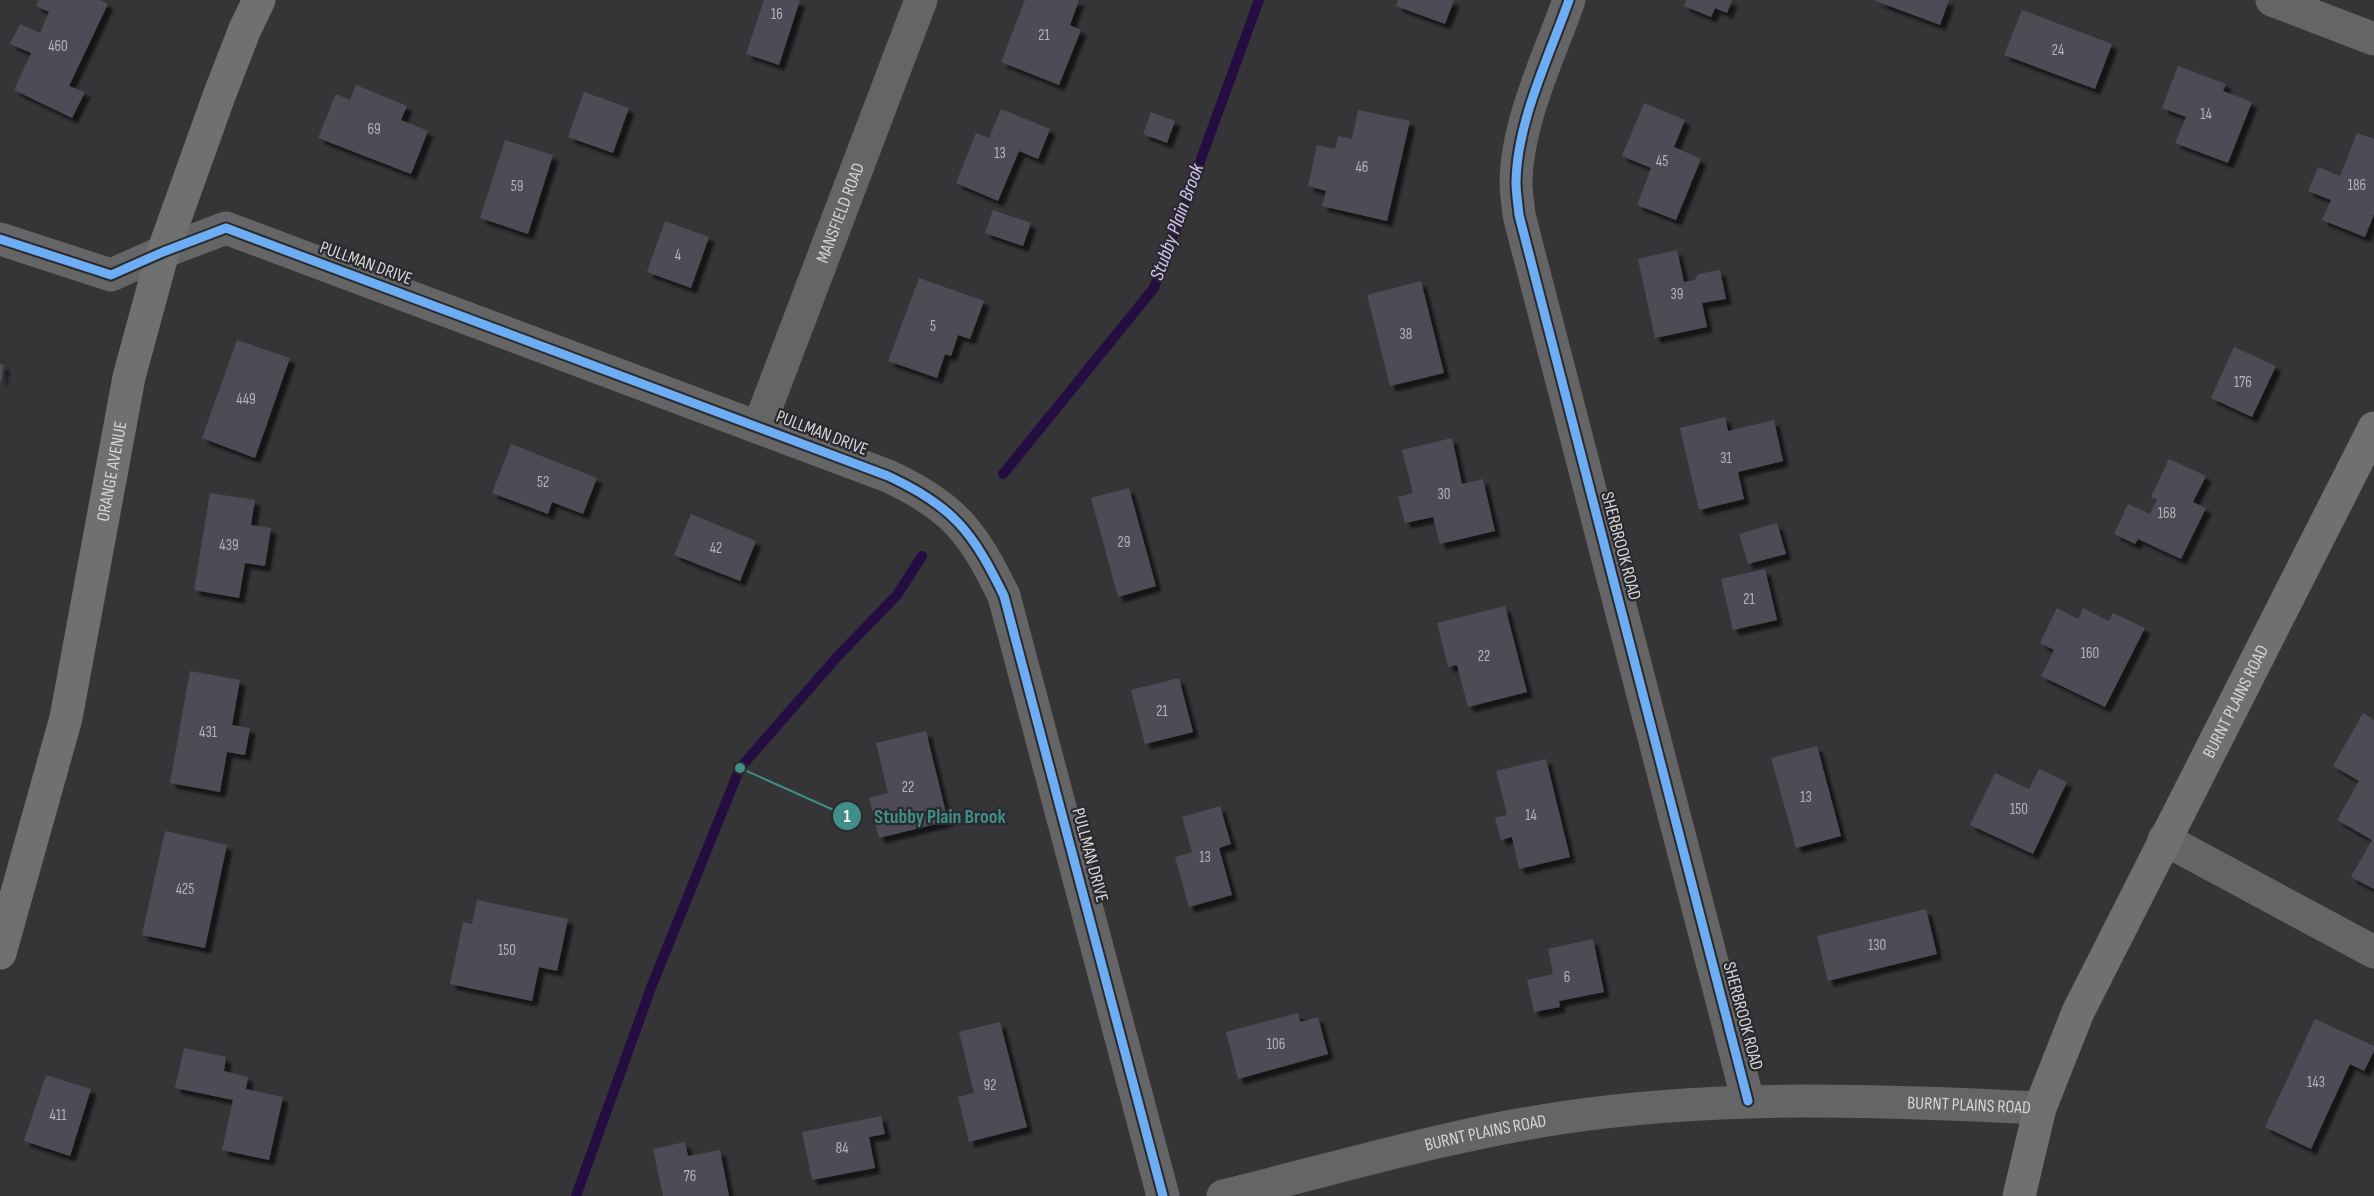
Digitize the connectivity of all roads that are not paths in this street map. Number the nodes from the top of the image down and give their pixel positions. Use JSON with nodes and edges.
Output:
{"nodes":[{"id":1,"x":259,"y":0,"type":"edge"},
{"id":2,"x":921,"y":0,"type":"edge"},
{"id":3,"x":1569,"y":0,"type":"edge"},
{"id":4,"x":2272,"y":0,"type":"edge"},
{"id":5,"x":2374,"y":39,"type":"edge"},
{"id":6,"x":0,"y":239,"type":"edge"},
{"id":7,"x":163,"y":252,"type":"junction"},
{"id":8,"x":759,"y":426,"type":"junction"},
{"id":9,"x":2374,"y":428,"type":"edge"},
{"id":10,"x":2164,"y":839,"type":"junction"},
{"id":11,"x":2374,"y":952,"type":"edge"},
{"id":12,"x":0,"y":953,"type":"edge"},
{"id":13,"x":1748,"y":1101,"type":"junction"},
{"id":14,"x":2040,"y":1107,"type":"junction"},
{"id":15,"x":1163,"y":1196,"type":"edge"},
{"id":16,"x":1223,"y":1196,"type":"edge"},
{"id":17,"x":2019,"y":1196,"type":"edge"}],
"edges":[{"from":1,"to":7,"type":"main road","name":"ORANGE AVENUE"},
{"from":2,"to":8,"type":"street","name":"MANSFIELD ROAD"},
{"from":3,"to":13,"type":"street","name":"SHERBROOK ROAD"},
{"from":4,"to":5,"type":"street"},
{"from":6,"to":7,"type":"street","name":"PULLMAN DRIVE"},
{"from":7,"to":8,"type":"street","name":"PULLMAN DRIVE"},
{"from":7,"to":12,"type":"main road","name":"ORANGE AVENUE"},
{"from":8,"to":15,"type":"street","name":"PULLMAN DRIVE"},
{"from":9,"to":10,"type":"main road","name":"BURNT PLAINS ROAD"},
{"from":10,"to":11,"type":"street"},
{"from":10,"to":14,"type":"main road","name":"BURNT PLAINS ROAD"},
{"from":13,"to":14,"type":"street","name":"BURNT PLAINS ROAD"},
{"from":13,"to":16,"type":"street","name":"BURNT PLAINS ROAD"},
{"from":14,"to":17,"type":"main road"}]}
